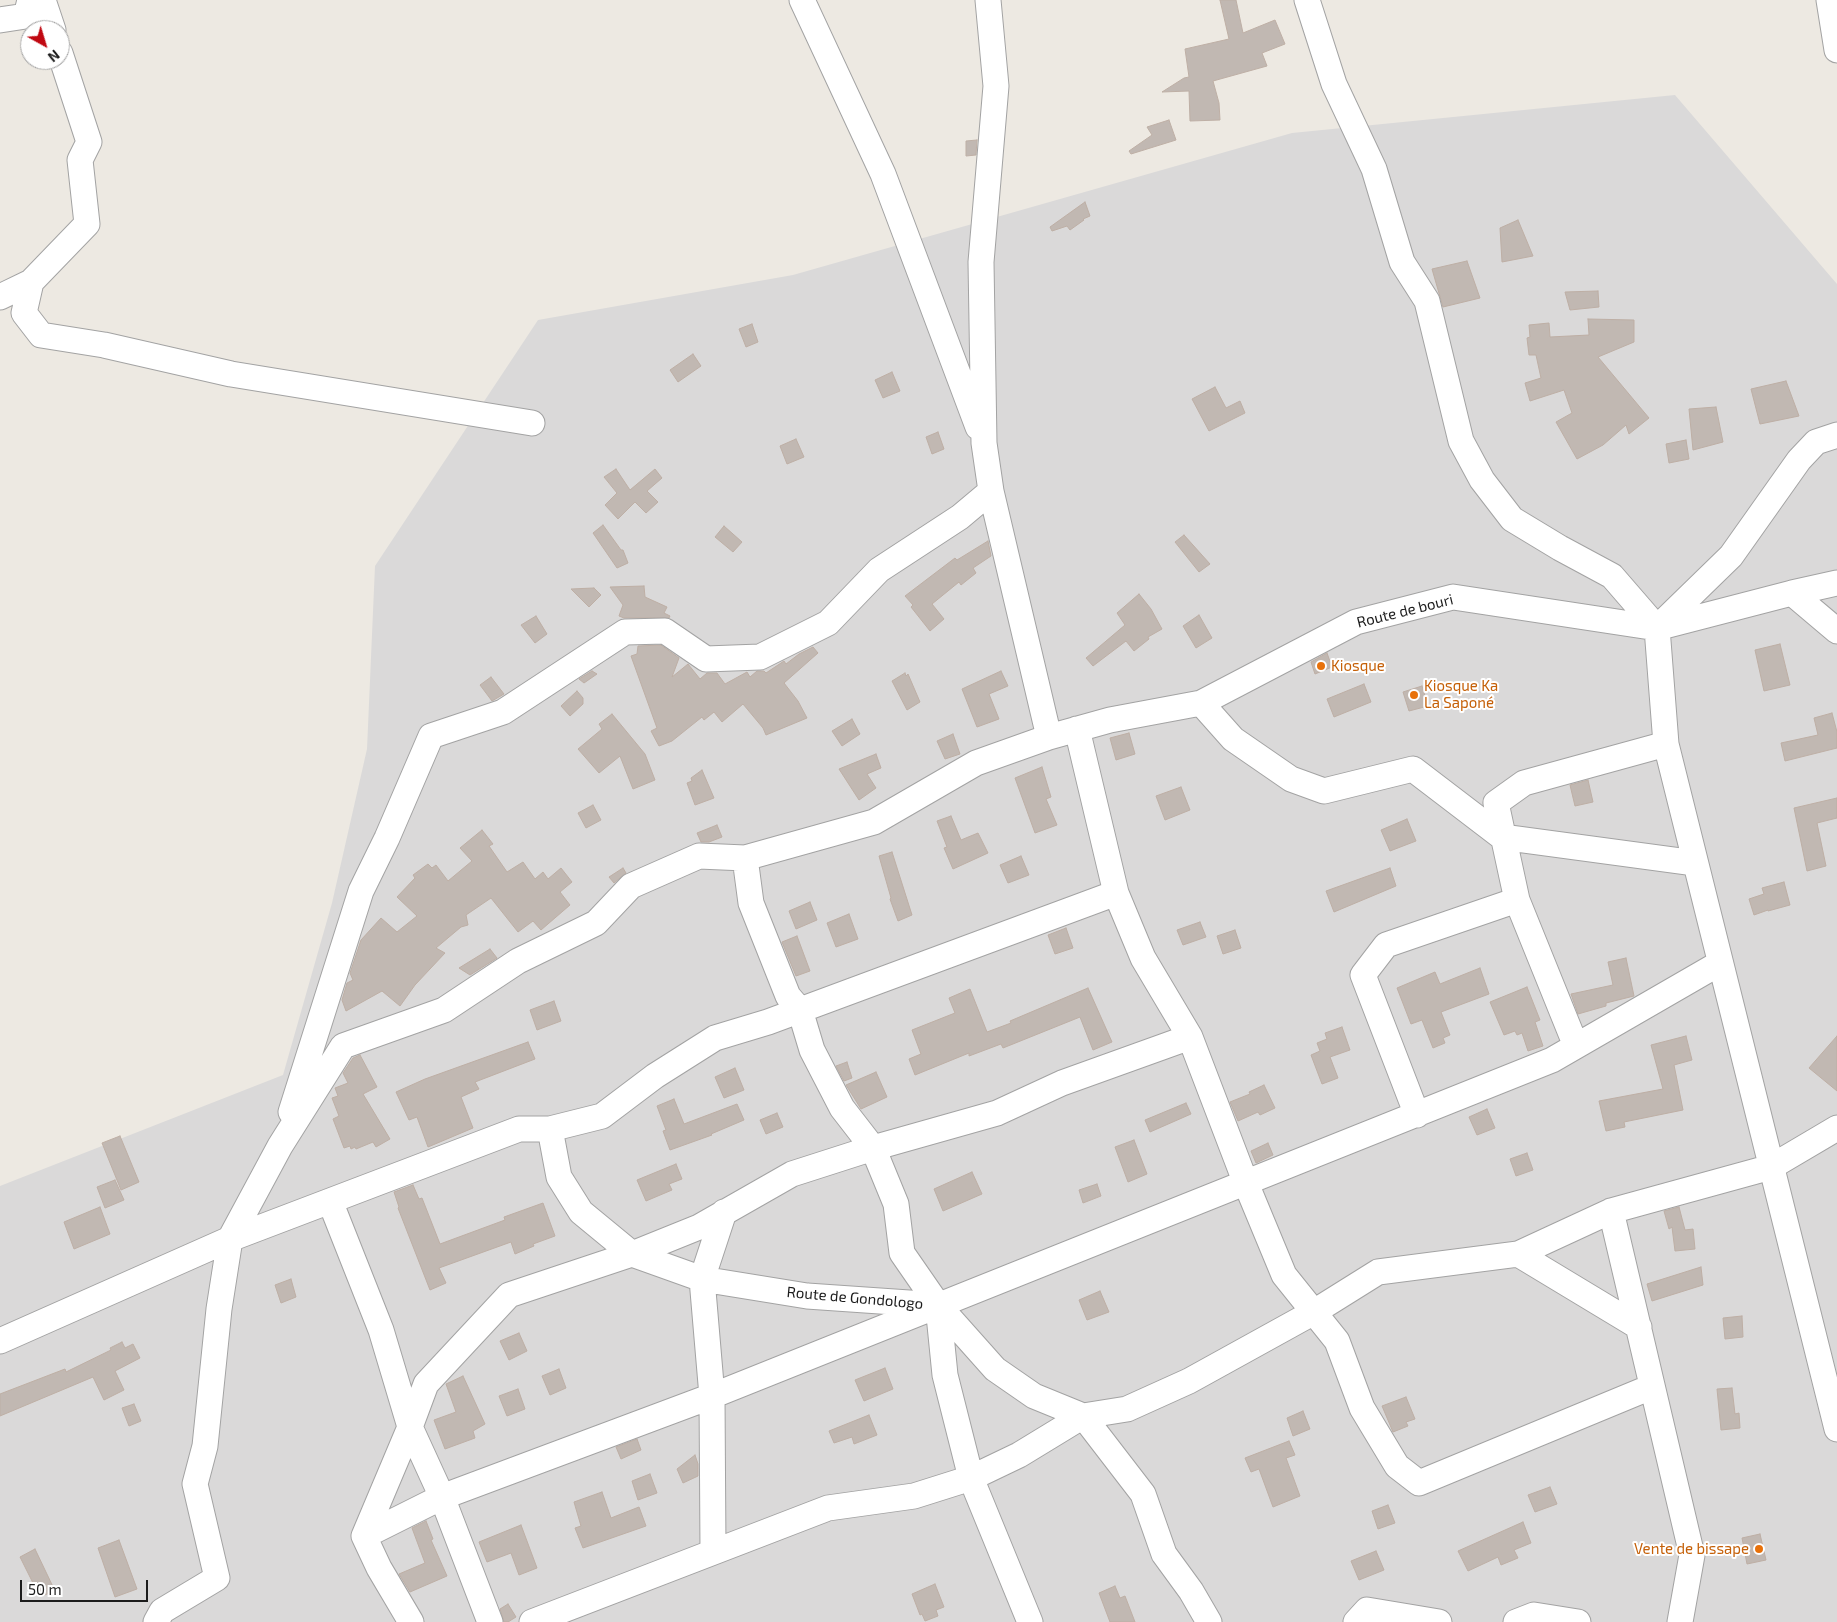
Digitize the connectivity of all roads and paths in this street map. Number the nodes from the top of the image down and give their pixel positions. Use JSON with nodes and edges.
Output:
{"nodes":[{"id":1,"x":30,"y":0,"type":"edge"},
{"id":2,"x":43,"y":0,"type":"edge"},
{"id":3,"x":802,"y":0,"type":"edge"},
{"id":4,"x":988,"y":0,"type":"edge"},
{"id":5,"x":1307,"y":0,"type":"edge"},
{"id":6,"x":1829,"y":0,"type":"edge"},
{"id":7,"x":0,"y":20,"type":"edge"},
{"id":8,"x":50,"y":20,"type":"edge"},
{"id":9,"x":1837,"y":50,"type":"edge"},
{"id":10,"x":66,"y":70,"type":"edge"},
{"id":11,"x":31,"y":282,"type":"junction"},
{"id":12,"x":0,"y":297,"type":"edge"},
{"id":13,"x":532,"y":423,"type":"dead end"},
{"id":14,"x":1837,"y":435,"type":"edge"},
{"id":15,"x":984,"y":443,"type":"junction"},
{"id":16,"x":991,"y":491,"type":"junction"},
{"id":17,"x":1837,"y":583,"type":"edge"},
{"id":18,"x":1792,"y":593,"type":"junction"},
{"id":19,"x":1658,"y":628,"type":"junction"},
{"id":20,"x":1837,"y":631,"type":"edge"},
{"id":21,"x":1201,"y":703,"type":"junction"},
{"id":22,"x":1077,"y":729,"type":"junction"},
{"id":23,"x":1049,"y":737,"type":"junction"},
{"id":24,"x":1666,"y":744,"type":"junction"},
{"id":25,"x":1502,"y":837,"type":"junction"},
{"id":26,"x":745,"y":858,"type":"junction"},
{"id":27,"x":1695,"y":862,"type":"junction"},
{"id":28,"x":1116,"y":893,"type":"junction"},
{"id":29,"x":1516,"y":900,"type":"junction"},
{"id":30,"x":1720,"y":963,"type":"junction"},
{"id":31,"x":800,"y":1010,"type":"junction"},
{"id":32,"x":1190,"y":1037,"type":"junction"},
{"id":33,"x":1576,"y":1046,"type":"junction"},
{"id":34,"x":1417,"y":1115,"type":"junction"},
{"id":35,"x":1837,"y":1128,"type":"edge"},
{"id":36,"x":550,"y":1129,"type":"junction"},
{"id":37,"x":280,"y":1146,"type":"junction"},
{"id":38,"x":873,"y":1148,"type":"junction"},
{"id":39,"x":1772,"y":1167,"type":"junction"},
{"id":40,"x":1245,"y":1182,"type":"junction"},
{"id":41,"x":330,"y":1201,"type":"junction"},
{"id":42,"x":1611,"y":1211,"type":"junction"},
{"id":43,"x":724,"y":1212,"type":"junction"},
{"id":44,"x":230,"y":1239,"type":"junction"},
{"id":45,"x":632,"y":1254,"type":"junction"},
{"id":46,"x":1518,"y":1254,"type":"junction"},
{"id":47,"x":702,"y":1279,"type":"junction"},
{"id":48,"x":938,"y":1306,"type":"junction"},
{"id":49,"x":1314,"y":1312,"type":"junction"},
{"id":50,"x":1639,"y":1327,"type":"junction"},
{"id":51,"x":0,"y":1342,"type":"edge"},
{"id":52,"x":1651,"y":1387,"type":"junction"},
{"id":53,"x":712,"y":1396,"type":"junction"},
{"id":54,"x":1083,"y":1416,"type":"junction"},
{"id":55,"x":410,"y":1427,"type":"junction"},
{"id":56,"x":1837,"y":1428,"type":"edge"},
{"id":57,"x":971,"y":1478,"type":"junction"},
{"id":58,"x":442,"y":1497,"type":"junction"},
{"id":59,"x":364,"y":1536,"type":"junction"},
{"id":60,"x":713,"y":1551,"type":"junction"},
{"id":61,"x":156,"y":1622,"type":"edge"},
{"id":62,"x":411,"y":1622,"type":"edge"},
{"id":63,"x":490,"y":1622,"type":"edge"},
{"id":64,"x":532,"y":1622,"type":"edge"},
{"id":65,"x":1030,"y":1622,"type":"edge"},
{"id":66,"x":1209,"y":1622,"type":"edge"},
{"id":67,"x":1356,"y":1622,"type":"edge"},
{"id":68,"x":1440,"y":1622,"type":"edge"},
{"id":69,"x":1516,"y":1622,"type":"edge"},
{"id":70,"x":1578,"y":1622,"type":"edge"},
{"id":71,"x":1680,"y":1622,"type":"edge"}],
"edges":[{"from":1,"to":7,"type":"street"},
{"from":2,"to":8,"type":"street"},
{"from":3,"to":15,"type":"street"},
{"from":4,"to":15,"type":"street"},
{"from":5,"to":19,"type":"street"},
{"from":6,"to":9,"type":"street"},
{"from":10,"to":11,"type":"street"},
{"from":11,"to":12,"type":"street"},
{"from":11,"to":13,"type":"street"},
{"from":14,"to":19,"type":"street"},
{"from":15,"to":16,"type":"street"},
{"from":16,"to":23,"type":"street"},
{"from":16,"to":37,"type":"street"},
{"from":17,"to":18,"type":"street","name":"Route de bouri"},
{"from":18,"to":19,"type":"street","name":"Route de bouri"},
{"from":18,"to":20,"type":"street"},
{"from":19,"to":21,"type":"street","name":"Route de bouri"},
{"from":19,"to":24,"type":"street"},
{"from":21,"to":22,"type":"street","name":"Route de bouri"},
{"from":21,"to":25,"type":"street"},
{"from":22,"to":23,"type":"street","name":"Route de bouri"},
{"from":22,"to":28,"type":"street"},
{"from":23,"to":26,"type":"street","name":"Route de bouri"},
{"from":24,"to":25,"type":"street"},
{"from":24,"to":27,"type":"street"},
{"from":25,"to":27,"type":"street"},
{"from":25,"to":29,"type":"street"},
{"from":26,"to":31,"type":"street"},
{"from":26,"to":37,"type":"street","name":"Route de bouri"},
{"from":27,"to":30,"type":"street"},
{"from":28,"to":31,"type":"street"},
{"from":28,"to":32,"type":"street"},
{"from":29,"to":33,"type":"street"},
{"from":29,"to":34,"type":"street"},
{"from":30,"to":33,"type":"street"},
{"from":30,"to":39,"type":"street"},
{"from":31,"to":36,"type":"street"},
{"from":31,"to":38,"type":"street"},
{"from":32,"to":38,"type":"street"},
{"from":32,"to":40,"type":"street"},
{"from":33,"to":34,"type":"street"},
{"from":34,"to":40,"type":"street"},
{"from":35,"to":39,"type":"street"},
{"from":36,"to":41,"type":"street"},
{"from":36,"to":45,"type":"street","name":"Route de Gondologo"},
{"from":37,"to":44,"type":"street"},
{"from":38,"to":43,"type":"street"},
{"from":38,"to":48,"type":"street"},
{"from":39,"to":42,"type":"street"},
{"from":39,"to":56,"type":"street"},
{"from":40,"to":48,"type":"street"},
{"from":40,"to":49,"type":"street"},
{"from":41,"to":44,"type":"street"},
{"from":41,"to":55,"type":"street"},
{"from":42,"to":46,"type":"street"},
{"from":42,"to":50,"type":"street"},
{"from":43,"to":45,"type":"street"},
{"from":43,"to":47,"type":"street"},
{"from":44,"to":51,"type":"street"},
{"from":44,"to":61,"type":"street"},
{"from":45,"to":47,"type":"street","name":"Route de Gondologo"},
{"from":45,"to":55,"type":"street"},
{"from":46,"to":49,"type":"street"},
{"from":46,"to":50,"type":"street"},
{"from":47,"to":48,"type":"street","name":"Route de Gondologo"},
{"from":47,"to":53,"type":"street"},
{"from":48,"to":53,"type":"street"},
{"from":48,"to":54,"type":"street"},
{"from":48,"to":57,"type":"street","name":"Route de Gondologo"},
{"from":49,"to":52,"type":"street"},
{"from":49,"to":54,"type":"street"},
{"from":50,"to":52,"type":"street"},
{"from":52,"to":71,"type":"street"},
{"from":53,"to":58,"type":"street"},
{"from":53,"to":60,"type":"street"},
{"from":54,"to":57,"type":"street"},
{"from":54,"to":66,"type":"street"},
{"from":55,"to":58,"type":"street"},
{"from":55,"to":59,"type":"street"},
{"from":57,"to":60,"type":"street"},
{"from":57,"to":65,"type":"street","name":"Route de Gondologo"},
{"from":58,"to":59,"type":"street"},
{"from":58,"to":63,"type":"street"},
{"from":59,"to":62,"type":"street"},
{"from":60,"to":64,"type":"street"},
{"from":67,"to":68,"type":"street"},
{"from":69,"to":70,"type":"street"}]}
